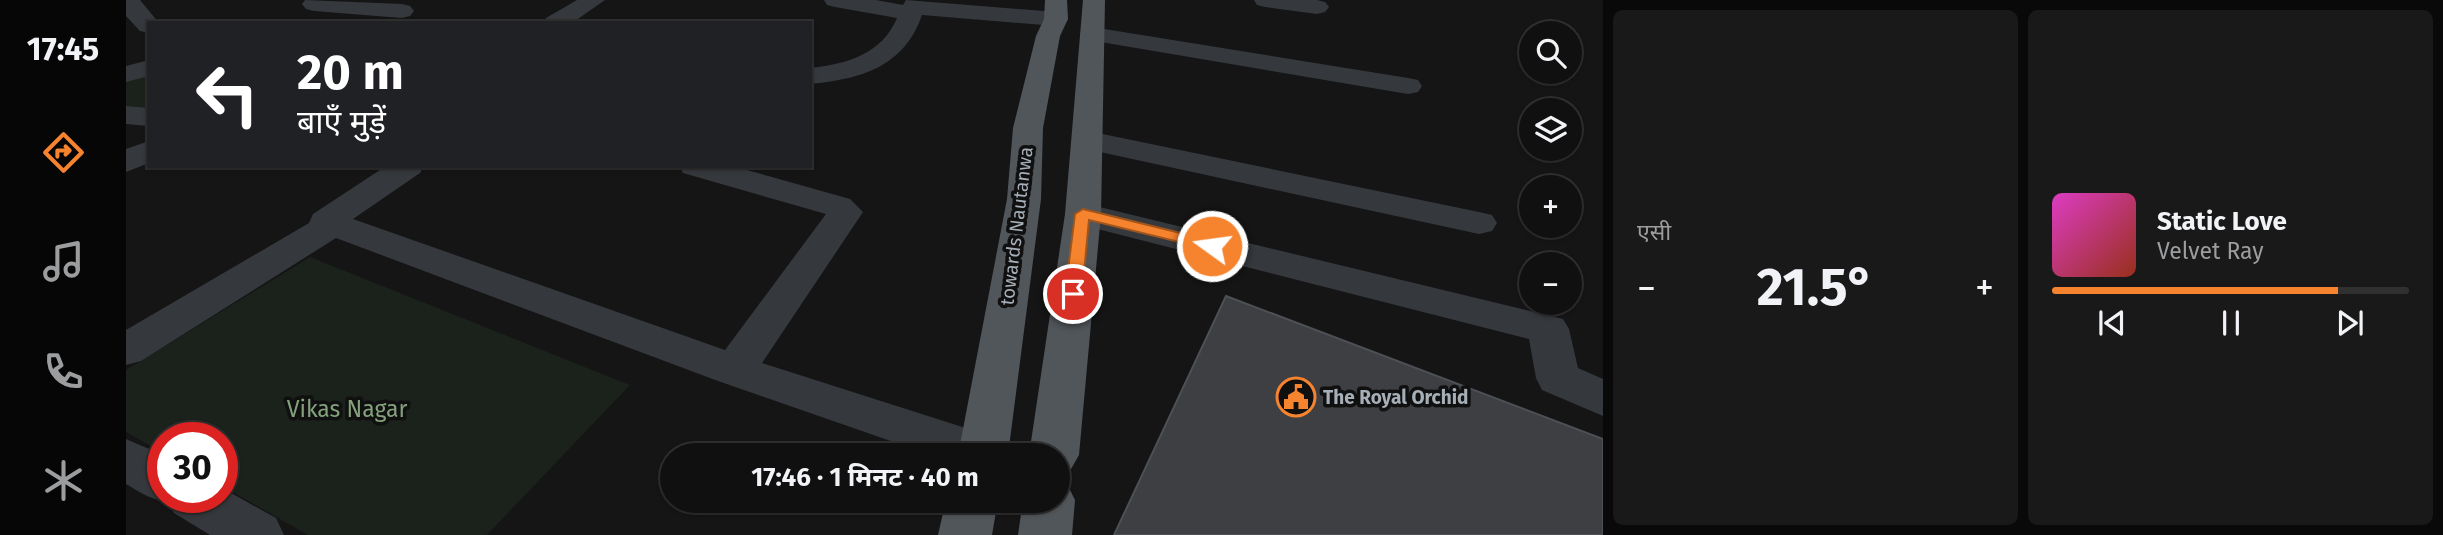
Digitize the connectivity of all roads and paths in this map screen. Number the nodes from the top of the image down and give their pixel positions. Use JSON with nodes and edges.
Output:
{"nodes":[{"id":1,"x":129,"y":0,"type":"edge"},
{"id":2,"x":593,"y":0,"type":"edge"},
{"id":3,"x":835,"y":0,"type":"edge"},
{"id":4,"x":1265,"y":0,"type":"edge"},
{"id":5,"x":314,"y":4,"type":"dead end"},
{"id":6,"x":1317,"y":6,"type":"dead end"},
{"id":7,"x":409,"y":10,"type":"edge"},
{"id":8,"x":912,"y":11,"type":"edge"},
{"id":9,"x":1093,"y":17,"type":"edge"},
{"id":10,"x":1053,"y":18,"type":"edge"},
{"id":11,"x":384,"y":21,"type":"edge"},
{"id":12,"x":558,"y":21,"type":"edge"},
{"id":13,"x":147,"y":24,"type":"edge"},
{"id":14,"x":147,"y":69,"type":"edge"},
{"id":15,"x":126,"y":74,"type":"edge"},
{"id":16,"x":812,"y":76,"type":"edge"},
{"id":17,"x":1408,"y":86,"type":"dead end"},
{"id":18,"x":126,"y":115,"type":"edge"},
{"id":19,"x":147,"y":117,"type":"edge"},
{"id":20,"x":1088,"y":140,"type":"junction"},
{"id":21,"x":147,"y":152,"type":"edge"},
{"id":22,"x":126,"y":163,"type":"edge"},
{"id":23,"x":405,"y":168,"type":"edge"},
{"id":24,"x":702,"y":168,"type":"edge"},
{"id":25,"x":1083,"y":214,"type":"junction"},
{"id":26,"x":1479,"y":223,"type":"dead end"},
{"id":27,"x":330,"y":226,"type":"junction"},
{"id":28,"x":126,"y":350,"type":"edge"},
{"id":29,"x":734,"y":370,"type":"junction"},
{"id":30,"x":1603,"y":399,"type":"edge"},
{"id":31,"x":913,"y":443,"type":"edge"},
{"id":32,"x":983,"y":443,"type":"edge"},
{"id":33,"x":1055,"y":443,"type":"edge"},
{"id":34,"x":126,"y":458,"type":"edge"},
{"id":35,"x":147,"y":470,"type":"edge"},
{"id":36,"x":219,"y":513,"type":"edge"},
{"id":37,"x":970,"y":513,"type":"edge"},
{"id":38,"x":1048,"y":513,"type":"edge"},
{"id":39,"x":257,"y":535,"type":"edge"},
{"id":40,"x":965,"y":535,"type":"edge"},
{"id":41,"x":1045,"y":535,"type":"edge"}],
"edges":[{"from":1,"to":13,"type":"street"},
{"from":2,"to":12,"type":"street"},
{"from":3,"to":8,"type":"street"},
{"from":4,"to":6,"type":"street"},
{"from":5,"to":7,"type":"street"},
{"from":7,"to":11,"type":"street"},
{"from":8,"to":10,"type":"street"},
{"from":8,"to":16,"type":"street"},
{"from":9,"to":17,"type":"street"},
{"from":9,"to":20,"type":"main road"},
{"from":10,"to":32,"type":"main road","name":"towards Nautanwa"},
{"from":14,"to":15,"type":"street"},
{"from":18,"to":19,"type":"street"},
{"from":20,"to":25,"type":"main road"},
{"from":20,"to":26,"type":"street"},
{"from":21,"to":22,"type":"street"},
{"from":23,"to":27,"type":"street"},
{"from":24,"to":29,"type":"street"},
{"from":25,"to":30,"type":"street"},
{"from":25,"to":33,"type":"main road"},
{"from":27,"to":28,"type":"street"},
{"from":27,"to":29,"type":"street"},
{"from":29,"to":31,"type":"street"},
{"from":34,"to":35,"type":"street"},
{"from":36,"to":39,"type":"street"},
{"from":37,"to":40,"type":"main road","name":"towards Nautanwa"},
{"from":38,"to":41,"type":"main road"}]}
